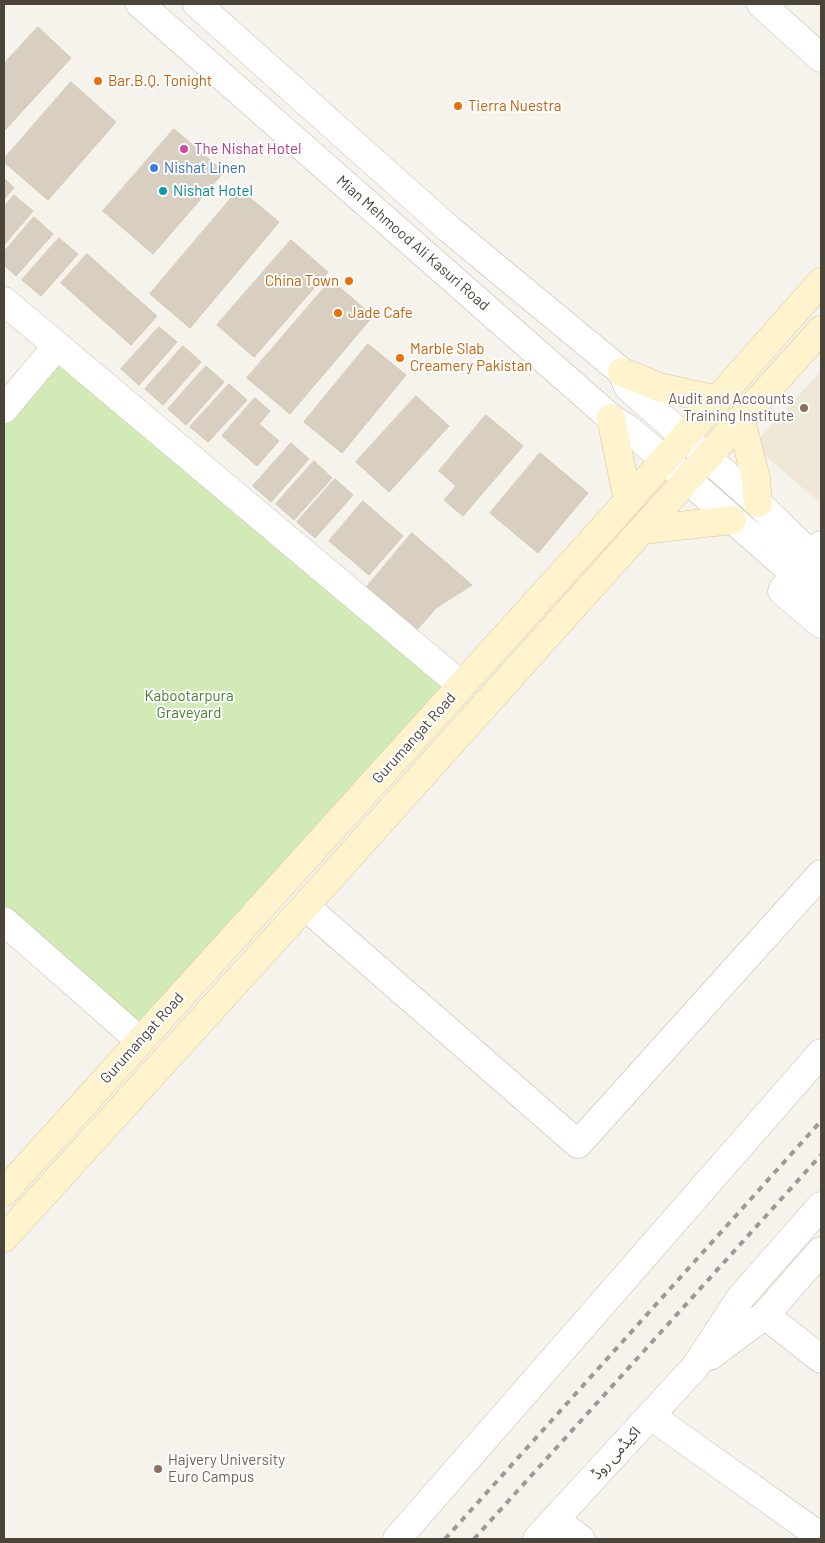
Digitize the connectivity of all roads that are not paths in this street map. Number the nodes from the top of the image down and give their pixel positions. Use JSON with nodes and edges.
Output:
{"nodes":[{"id":1,"x":140,"y":4,"type":"edge"},
{"id":2,"x":197,"y":4,"type":"edge"},
{"id":3,"x":761,"y":4,"type":"edge"},
{"id":4,"x":821,"y":58,"type":"edge"},
{"id":5,"x":449,"y":229,"type":"junction"},
{"id":6,"x":424,"y":254,"type":"junction"},
{"id":7,"x":821,"y":282,"type":"edge"},
{"id":8,"x":4,"y":301,"type":"edge"},
{"id":9,"x":821,"y":330,"type":"edge"},
{"id":10,"x":57,"y":346,"type":"junction"},
{"id":11,"x":622,"y":372,"type":"junction"},
{"id":12,"x":717,"y":400,"type":"junction"},
{"id":13,"x":4,"y":409,"type":"edge"},
{"id":14,"x":611,"y":418,"type":"junction"},
{"id":15,"x":740,"y":420,"type":"junction"},
{"id":16,"x":685,"y":436,"type":"junction"},
{"id":17,"x":708,"y":457,"type":"junction"},
{"id":18,"x":664,"y":459,"type":"junction"},
{"id":19,"x":688,"y":480,"type":"junction"},
{"id":20,"x":628,"y":501,"type":"junction"},
{"id":21,"x":758,"y":503,"type":"junction"},
{"id":22,"x":732,"y":520,"type":"junction"},
{"id":23,"x":642,"y":530,"type":"junction"},
{"id":24,"x":812,"y":560,"type":"edge"},
{"id":25,"x":821,"y":597,"type":"edge"},
{"id":26,"x":821,"y":624,"type":"edge"},
{"id":27,"x":461,"y":685,"type":"junction"},
{"id":28,"x":821,"y":874,"type":"edge"},
{"id":29,"x":305,"y":906,"type":"junction"},
{"id":30,"x":4,"y":921,"type":"edge"},
{"id":31,"x":139,"y":1040,"type":"junction"},
{"id":32,"x":821,"y":1053,"type":"edge"},
{"id":33,"x":4,"y":1192,"type":"edge"},
{"id":34,"x":821,"y":1206,"type":"edge"},
{"id":35,"x":4,"y":1238,"type":"edge"},
{"id":36,"x":821,"y":1251,"type":"edge"},
{"id":37,"x":765,"y":1315,"type":"junction"},
{"id":38,"x":821,"y":1359,"type":"edge"},
{"id":39,"x":695,"y":1367,"type":"junction"},
{"id":40,"x":651,"y":1416,"type":"junction"},
{"id":41,"x":546,"y":1530,"type":"edge"},
{"id":42,"x":821,"y":1537,"type":"edge"},
{"id":43,"x":397,"y":1539,"type":"edge"},
{"id":44,"x":581,"y":1539,"type":"edge"}],
"edges":[{"from":1,"to":6,"type":"street","name":"Mian Mehmood Ali Kasuri Road"},
{"from":2,"to":5,"type":"street"},
{"from":3,"to":4,"type":"street"},
{"from":5,"to":6,"type":"street"},
{"from":5,"to":11,"type":"street"},
{"from":6,"to":14,"type":"street","name":"Mian Mehmood Ali Kasuri Road"},
{"from":7,"to":12,"type":"main road","name":"Gurumangat Road"},
{"from":8,"to":10,"type":"street"},
{"from":9,"to":15,"type":"main road"},
{"from":10,"to":13,"type":"street"},
{"from":10,"to":27,"type":"street"},
{"from":11,"to":12,"type":"main road"},
{"from":11,"to":16,"type":"street"},
{"from":12,"to":16,"type":"main road","name":"Gurumangat Road"},
{"from":14,"to":18,"type":"street","name":"Mian Mehmood Ali Kasuri Road"},
{"from":14,"to":20,"type":"main road"},
{"from":15,"to":17,"type":"main road"},
{"from":15,"to":21,"type":"main road"},
{"from":16,"to":17,"type":"street"},
{"from":16,"to":18,"type":"main road","name":"Gurumangat Road"},
{"from":17,"to":19,"type":"main road"},
{"from":17,"to":21,"type":"street"},
{"from":18,"to":19,"type":"street","name":"Mian Mehmood Ali Kasuri Road"},
{"from":18,"to":20,"type":"main road","name":"Gurumangat Road"},
{"from":19,"to":22,"type":"street","name":"Mian Mehmood Ali Kasuri Road"},
{"from":19,"to":23,"type":"main road"},
{"from":20,"to":27,"type":"main road","name":"Gurumangat Road"},
{"from":21,"to":24,"type":"street"},
{"from":22,"to":23,"type":"main road"},
{"from":22,"to":24,"type":"street","name":"Mian Mehmood Ali Kasuri Road"},
{"from":23,"to":29,"type":"main road"},
{"from":24,"to":25,"type":"street"},
{"from":24,"to":26,"type":"street"},
{"from":27,"to":31,"type":"main road","name":"Gurumangat Road"},
{"from":28,"to":29,"type":"street"},
{"from":29,"to":35,"type":"main road"},
{"from":30,"to":31,"type":"street"},
{"from":31,"to":33,"type":"main road","name":"Gurumangat Road"},
{"from":32,"to":43,"type":"street"},
{"from":34,"to":39,"type":"street","name":"اکیڈمی روڈ"},
{"from":36,"to":37,"type":"street","name":"اکیڈمی روڈ"},
{"from":37,"to":38,"type":"street"},
{"from":37,"to":39,"type":"street","name":"اکیڈمی روڈ"},
{"from":39,"to":40,"type":"street","name":"اکیڈمی روڈ"},
{"from":40,"to":41,"type":"street","name":"اکیڈمی روڈ"},
{"from":40,"to":42,"type":"street"},
{"from":41,"to":44,"type":"street"}]}
